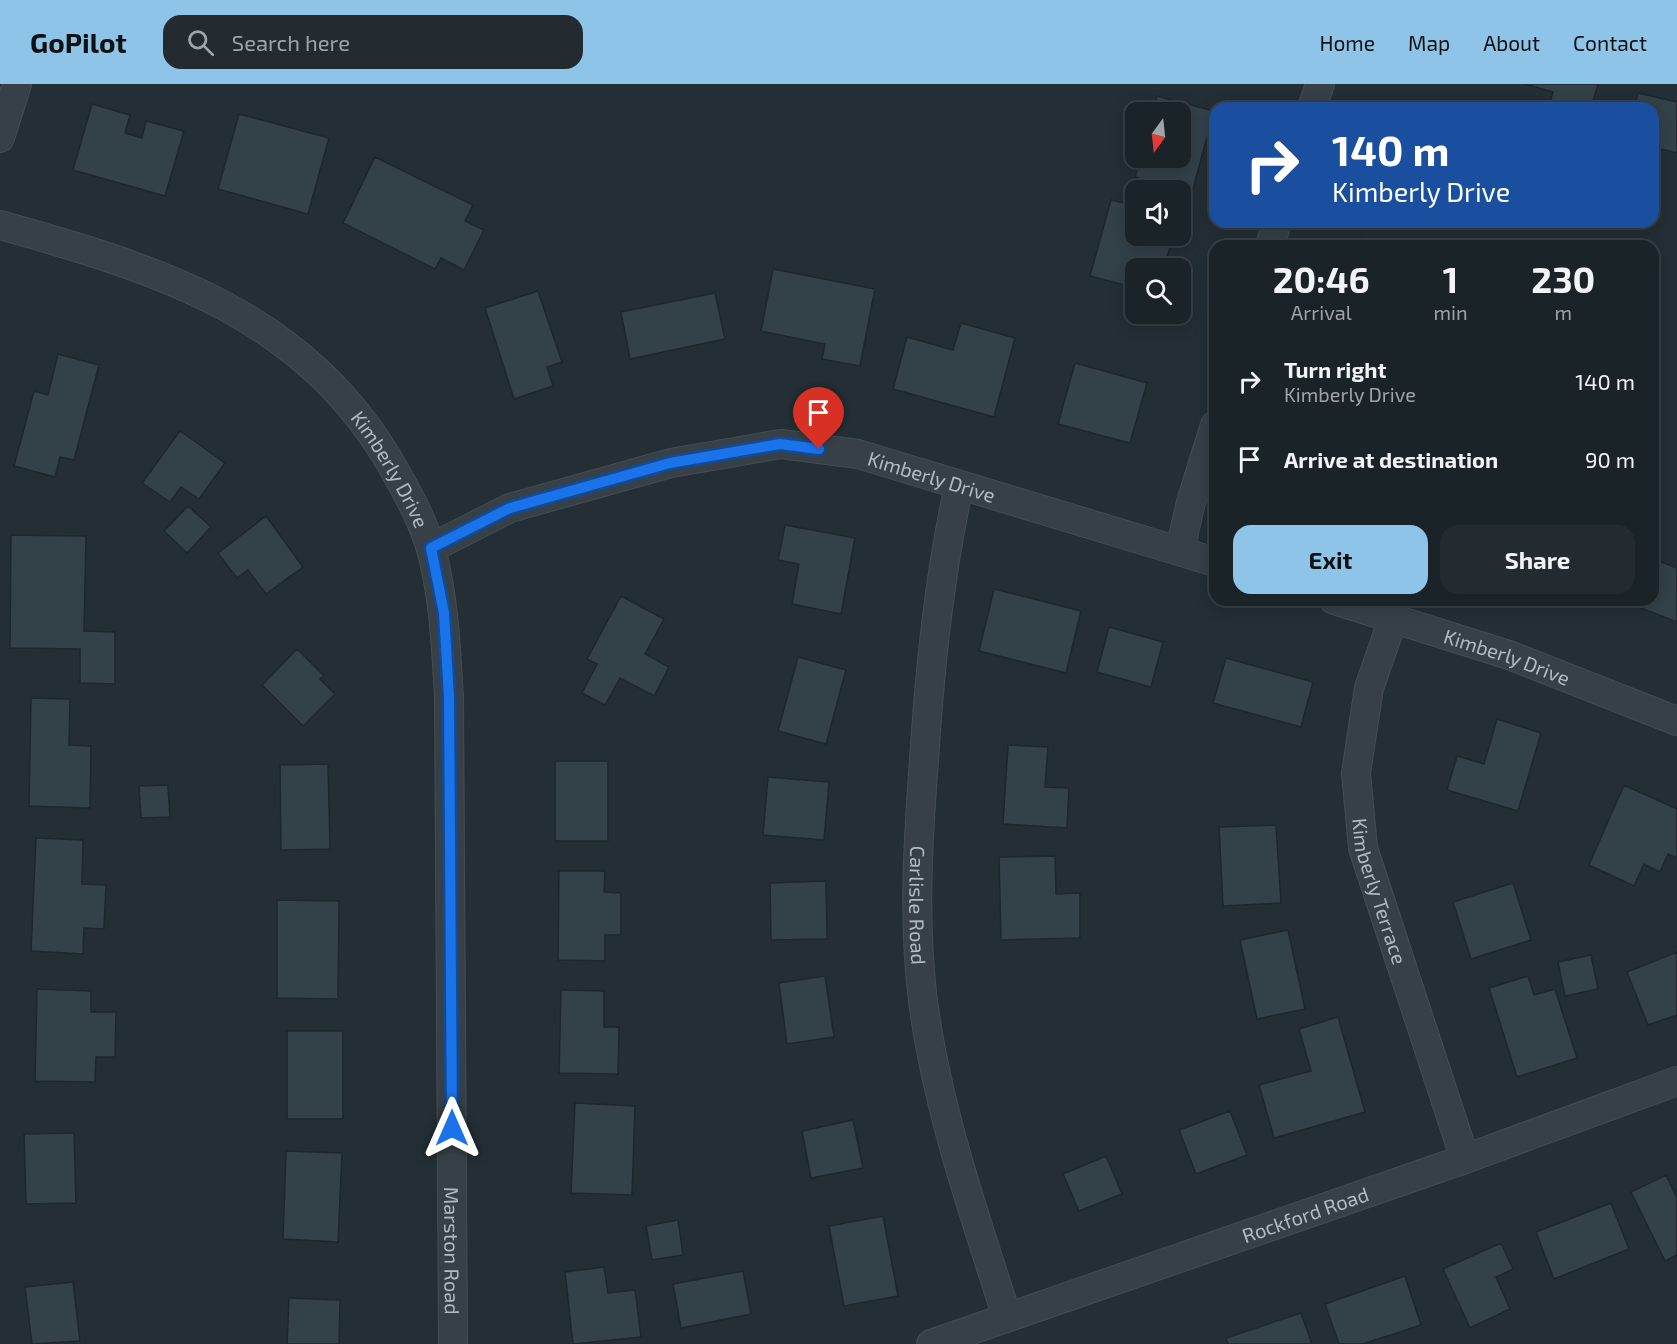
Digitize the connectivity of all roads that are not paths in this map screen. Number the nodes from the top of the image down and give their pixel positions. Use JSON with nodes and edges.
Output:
{"nodes":[{"id":1,"x":17,"y":84,"type":"edge"},
{"id":2,"x":1320,"y":84,"type":"edge"},
{"id":3,"x":1314,"y":102,"type":"edge"},
{"id":4,"x":0,"y":138,"type":"edge"},
{"id":5,"x":0,"y":225,"type":"edge"},
{"id":6,"x":1209,"y":444,"type":"edge"},
{"id":7,"x":959,"y":486,"type":"junction"},
{"id":8,"x":431,"y":548,"type":"junction"},
{"id":9,"x":1180,"y":550,"type":"junction"},
{"id":10,"x":1209,"y":560,"type":"edge"},
{"id":11,"x":1353,"y":606,"type":"edge"},
{"id":12,"x":1393,"y":619,"type":"junction"},
{"id":13,"x":1677,"y":721,"type":"edge"},
{"id":14,"x":1677,"y":1081,"type":"edge"},
{"id":15,"x":1465,"y":1159,"type":"junction"},
{"id":16,"x":1007,"y":1317,"type":"junction"},
{"id":17,"x":453,"y":1344,"type":"edge"},
{"id":18,"x":931,"y":1344,"type":"edge"}],
"edges":[{"from":1,"to":4,"type":"street"},
{"from":2,"to":3,"type":"street"},
{"from":5,"to":8,"type":"street","name":"Kimberly Drive"},
{"from":6,"to":9,"type":"street"},
{"from":7,"to":8,"type":"street","name":"Kimberly Drive"},
{"from":7,"to":9,"type":"street","name":"Kimberly Drive"},
{"from":7,"to":16,"type":"street","name":"Carlisle Road"},
{"from":8,"to":17,"type":"street","name":"Marston Road"},
{"from":9,"to":10,"type":"street","name":"Kimberly Drive"},
{"from":11,"to":12,"type":"street","name":"Kimberly Drive"},
{"from":12,"to":13,"type":"street","name":"Kimberly Drive"},
{"from":12,"to":15,"type":"street","name":"Kimberly Terrace"},
{"from":14,"to":15,"type":"street","name":"Rockford Road"},
{"from":15,"to":16,"type":"street","name":"Rockford Road"},
{"from":16,"to":18,"type":"street","name":"Rockford Road"}]}
